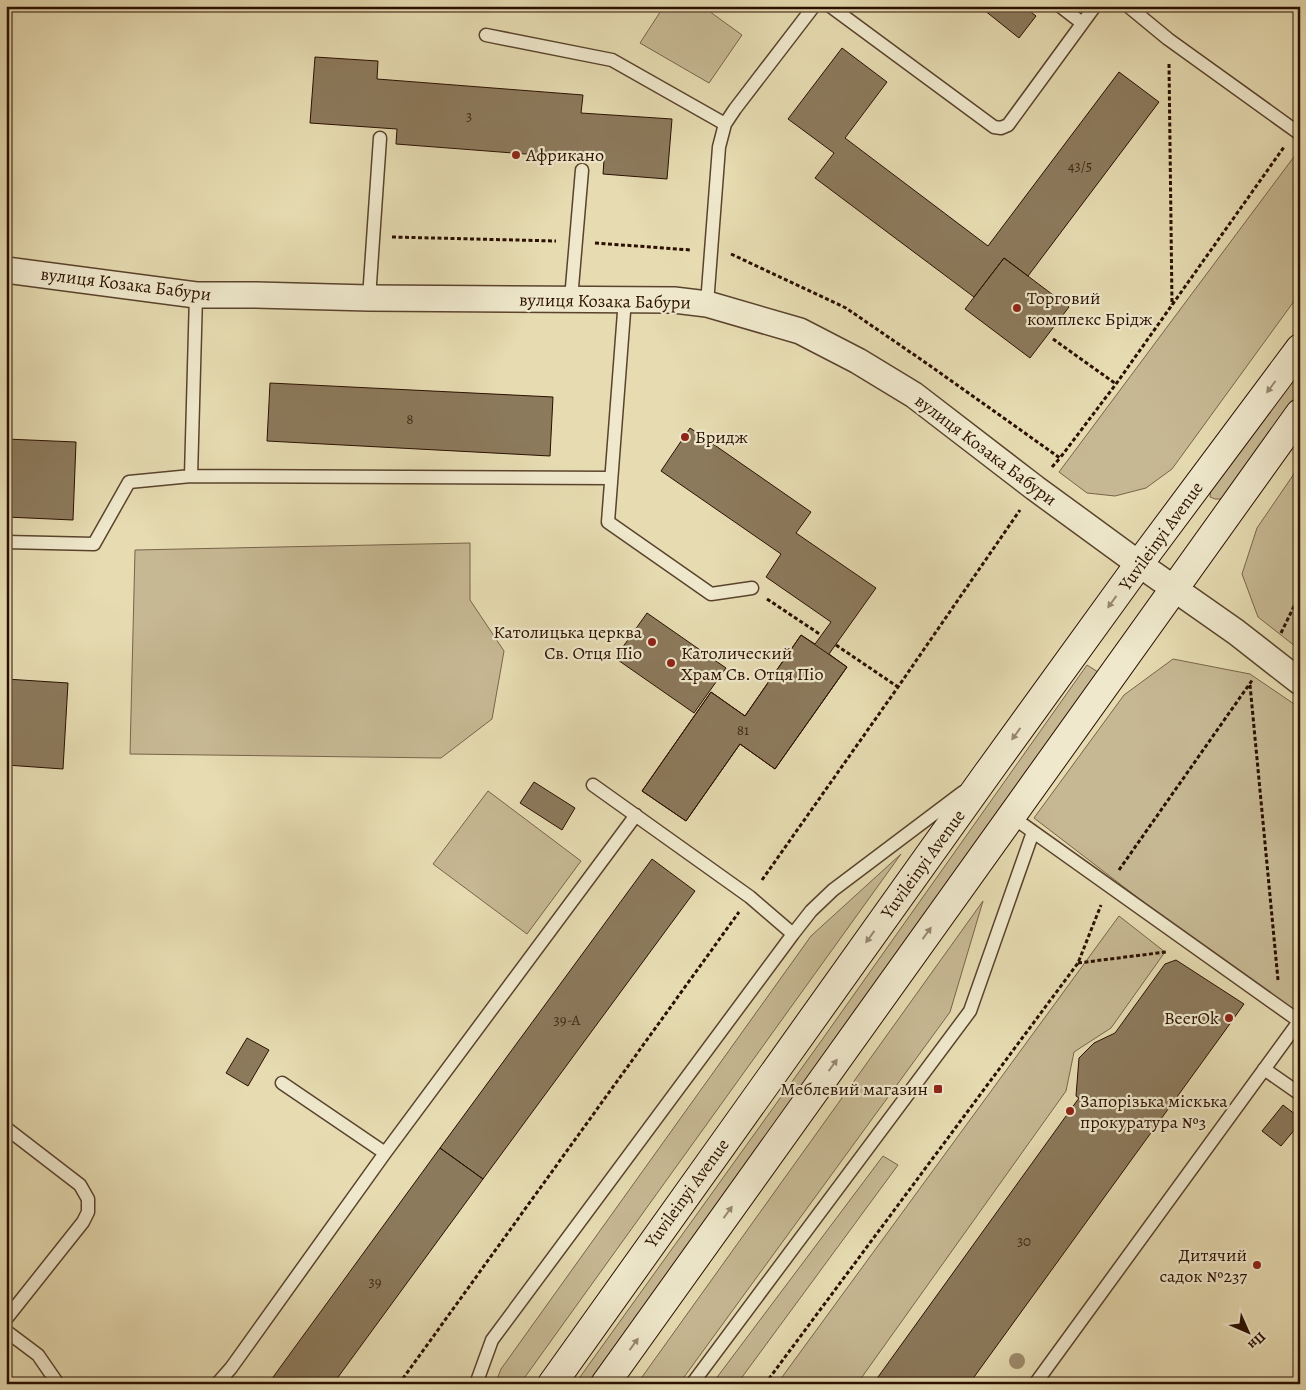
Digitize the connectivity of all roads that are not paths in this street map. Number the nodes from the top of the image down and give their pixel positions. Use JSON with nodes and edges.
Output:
{"nodes":[{"id":1,"x":814,"y":6,"type":"edge"},
{"id":2,"x":830,"y":6,"type":"edge"},
{"id":3,"x":1060,"y":6,"type":"edge"},
{"id":4,"x":1095,"y":6,"type":"edge"},
{"id":5,"x":1128,"y":6,"type":"edge"},
{"id":6,"x":1082,"y":23,"type":"junction"},
{"id":7,"x":486,"y":35,"type":"dead end"},
{"id":8,"x":725,"y":124,"type":"junction"},
{"id":9,"x":1298,"y":133,"type":"edge"},
{"id":10,"x":380,"y":138,"type":"dead end"},
{"id":11,"x":582,"y":170,"type":"dead end"},
{"id":12,"x":6,"y":270,"type":"edge"},
{"id":13,"x":196,"y":295,"type":"junction"},
{"id":14,"x":369,"y":298,"type":"junction"},
{"id":15,"x":571,"y":299,"type":"junction"},
{"id":16,"x":625,"y":299,"type":"junction"},
{"id":17,"x":707,"y":304,"type":"junction"},
{"id":18,"x":1300,"y":348,"type":"edge"},
{"id":19,"x":1300,"y":413,"type":"edge"},
{"id":20,"x":191,"y":476,"type":"junction"},
{"id":21,"x":611,"y":478,"type":"junction"},
{"id":22,"x":6,"y":542,"type":"edge"},
{"id":23,"x":1139,"y":564,"type":"junction"},
{"id":24,"x":752,"y":588,"type":"road end"},
{"id":25,"x":1174,"y":588,"type":"junction"},
{"id":26,"x":1300,"y":682,"type":"edge"},
{"id":27,"x":987,"y":774,"type":"junction"},
{"id":28,"x":593,"y":784,"type":"dead end"},
{"id":29,"x":636,"y":815,"type":"junction"},
{"id":30,"x":1011,"y":816,"type":"junction"},
{"id":31,"x":1033,"y":832,"type":"junction"},
{"id":32,"x":793,"y":934,"type":"junction"},
{"id":33,"x":1299,"y":1020,"type":"edge"},
{"id":34,"x":1264,"y":1068,"type":"junction"},
{"id":35,"x":282,"y":1083,"type":"dead end"},
{"id":36,"x":1300,"y":1094,"type":"edge"},
{"id":37,"x":6,"y":1128,"type":"edge"},
{"id":38,"x":385,"y":1153,"type":"junction"},
{"id":39,"x":6,"y":1319,"type":"edge"},
{"id":40,"x":6,"y":1331,"type":"edge"},
{"id":41,"x":58,"y":1384,"type":"edge"},
{"id":42,"x":217,"y":1384,"type":"edge"},
{"id":43,"x":476,"y":1384,"type":"edge"},
{"id":44,"x":552,"y":1384,"type":"edge"},
{"id":45,"x":605,"y":1384,"type":"edge"},
{"id":46,"x":692,"y":1384,"type":"edge"},
{"id":47,"x":1035,"y":1384,"type":"edge"}],
"edges":[{"from":1,"to":8,"type":"lane"},
{"from":2,"to":6,"type":"lane"},
{"from":3,"to":6,"type":"lane"},
{"from":4,"to":6,"type":"lane"},
{"from":5,"to":9,"type":"lane"},
{"from":7,"to":8,"type":"lane"},
{"from":8,"to":17,"type":"lane"},
{"from":10,"to":14,"type":"lane"},
{"from":11,"to":15,"type":"lane"},
{"from":12,"to":13,"type":"street","name":"вулиця Козака Бабури"},
{"from":13,"to":14,"type":"street","name":"вулиця Козака Бабури"},
{"from":13,"to":20,"type":"lane"},
{"from":14,"to":15,"type":"street","name":"вулиця Козака Бабури"},
{"from":15,"to":16,"type":"street","name":"вулиця Козака Бабури"},
{"from":16,"to":17,"type":"street","name":"вулиця Козака Бабури"},
{"from":16,"to":21,"type":"lane"},
{"from":17,"to":23,"type":"street","name":"вулиця Козака Бабури"},
{"from":18,"to":23,"type":"street","name":"Yuvileinyi Avenue","one_way":true},
{"from":19,"to":25,"type":"street"},
{"from":20,"to":21,"type":"lane"},
{"from":20,"to":22,"type":"lane"},
{"from":21,"to":24,"type":"lane"},
{"from":23,"to":25,"type":"street","name":"вулиця Козака Бабури"},
{"from":23,"to":27,"type":"street","name":"Yuvileinyi Avenue","one_way":true},
{"from":25,"to":26,"type":"street","name":"вулиця Козака Бабури"},
{"from":25,"to":30,"type":"street"},
{"from":27,"to":32,"type":"lane"},
{"from":27,"to":44,"type":"street","name":"Yuvileinyi Avenue","one_way":true},
{"from":28,"to":29,"type":"lane"},
{"from":29,"to":32,"type":"lane"},
{"from":29,"to":38,"type":"lane"},
{"from":30,"to":31,"type":"lane"},
{"from":45,"to":30,"type":"street","one_way":true},
{"from":31,"to":33,"type":"lane"},
{"from":31,"to":46,"type":"lane"},
{"from":32,"to":43,"type":"lane"},
{"from":33,"to":34,"type":"lane"},
{"from":34,"to":36,"type":"lane"},
{"from":34,"to":47,"type":"lane"},
{"from":35,"to":38,"type":"lane"},
{"from":37,"to":39,"type":"lane"},
{"from":38,"to":42,"type":"lane"},
{"from":40,"to":41,"type":"lane"}]}
